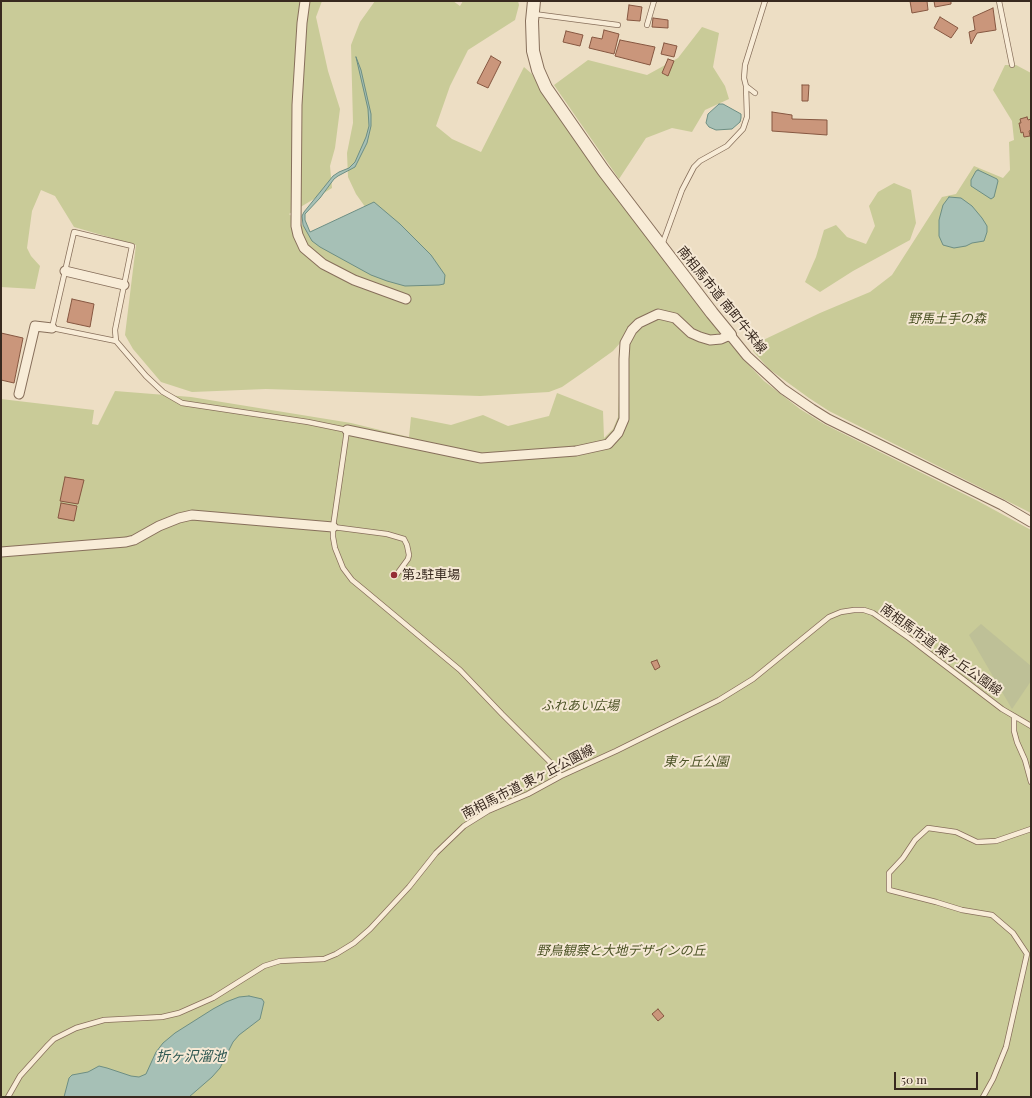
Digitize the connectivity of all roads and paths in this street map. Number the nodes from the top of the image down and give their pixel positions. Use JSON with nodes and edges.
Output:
{"nodes":[{"id":1,"x":305,"y":1,"type":"edge"},
{"id":2,"x":534,"y":1,"type":"edge"},
{"id":3,"x":654,"y":1,"type":"edge"},
{"id":4,"x":765,"y":1,"type":"edge"},
{"id":5,"x":999,"y":1,"type":"edge"},
{"id":6,"x":533,"y":14,"type":"junction"},
{"id":7,"x":618,"y":25,"type":"dead end"},
{"id":8,"x":647,"y":25,"type":"dead end"},
{"id":9,"x":1012,"y":65,"type":"dead end"},
{"id":10,"x":746,"y":86,"type":"junction"},
{"id":11,"x":755,"y":93,"type":"dead end"},
{"id":12,"x":662,"y":247,"type":"junction"},
{"id":13,"x":65,"y":271,"type":"junction"},
{"id":14,"x":124,"y":285,"type":"junction"},
{"id":15,"x":406,"y":299,"type":"dead end"},
{"id":16,"x":52,"y":328,"type":"junction"},
{"id":17,"x":730,"y":335,"type":"junction"},
{"id":18,"x":116,"y":341,"type":"junction"},
{"id":19,"x":19,"y":394,"type":"dead end"},
{"id":20,"x":347,"y":430,"type":"junction"},
{"id":21,"x":1031,"y":522,"type":"edge"},
{"id":22,"x":333,"y":526,"type":"junction"},
{"id":23,"x":1,"y":552,"type":"edge"},
{"id":24,"x":397,"y":574,"type":"dead end"},
{"id":25,"x":1014,"y":716,"type":"junction"},
{"id":26,"x":1031,"y":726,"type":"edge"},
{"id":27,"x":561,"y":776,"type":"junction"},
{"id":28,"x":1031,"y":782,"type":"edge"},
{"id":29,"x":1031,"y":829,"type":"edge"},
{"id":30,"x":8,"y":1097,"type":"edge"},
{"id":31,"x":983,"y":1097,"type":"edge"}],
"edges":[{"from":1,"to":15,"type":"street"},
{"from":2,"to":6,"type":"street","name":"南相馬市道 南町牛来線"},
{"from":3,"to":8,"type":"lane"},
{"from":4,"to":10,"type":"lane"},
{"from":5,"to":9,"type":"lane"},
{"from":6,"to":7,"type":"lane"},
{"from":6,"to":12,"type":"street","name":"南相馬市道 南町牛来線"},
{"from":10,"to":11,"type":"lane"},
{"from":10,"to":12,"type":"lane"},
{"from":12,"to":17,"type":"street","name":"南相馬市道 南町牛来線"},
{"from":13,"to":14,"type":"street"},
{"from":13,"to":14,"type":"lane"},
{"from":13,"to":16,"type":"lane"},
{"from":14,"to":18,"type":"lane"},
{"from":16,"to":18,"type":"lane"},
{"from":16,"to":19,"type":"street"},
{"from":17,"to":20,"type":"street"},
{"from":17,"to":21,"type":"street","name":"南相馬市道 南町牛来線"},
{"from":18,"to":20,"type":"lane"},
{"from":20,"to":22,"type":"lane"},
{"from":22,"to":23,"type":"street"},
{"from":22,"to":24,"type":"lane"},
{"from":22,"to":27,"type":"lane"},
{"from":25,"to":26,"type":"lane","name":"南相馬市道 東ヶ丘公園線"},
{"from":25,"to":27,"type":"lane","name":"南相馬市道 東ヶ丘公園線"},
{"from":25,"to":28,"type":"lane"},
{"from":27,"to":30,"type":"lane","name":"南相馬市道 東ヶ丘公園線"},
{"from":29,"to":31,"type":"lane"}]}
